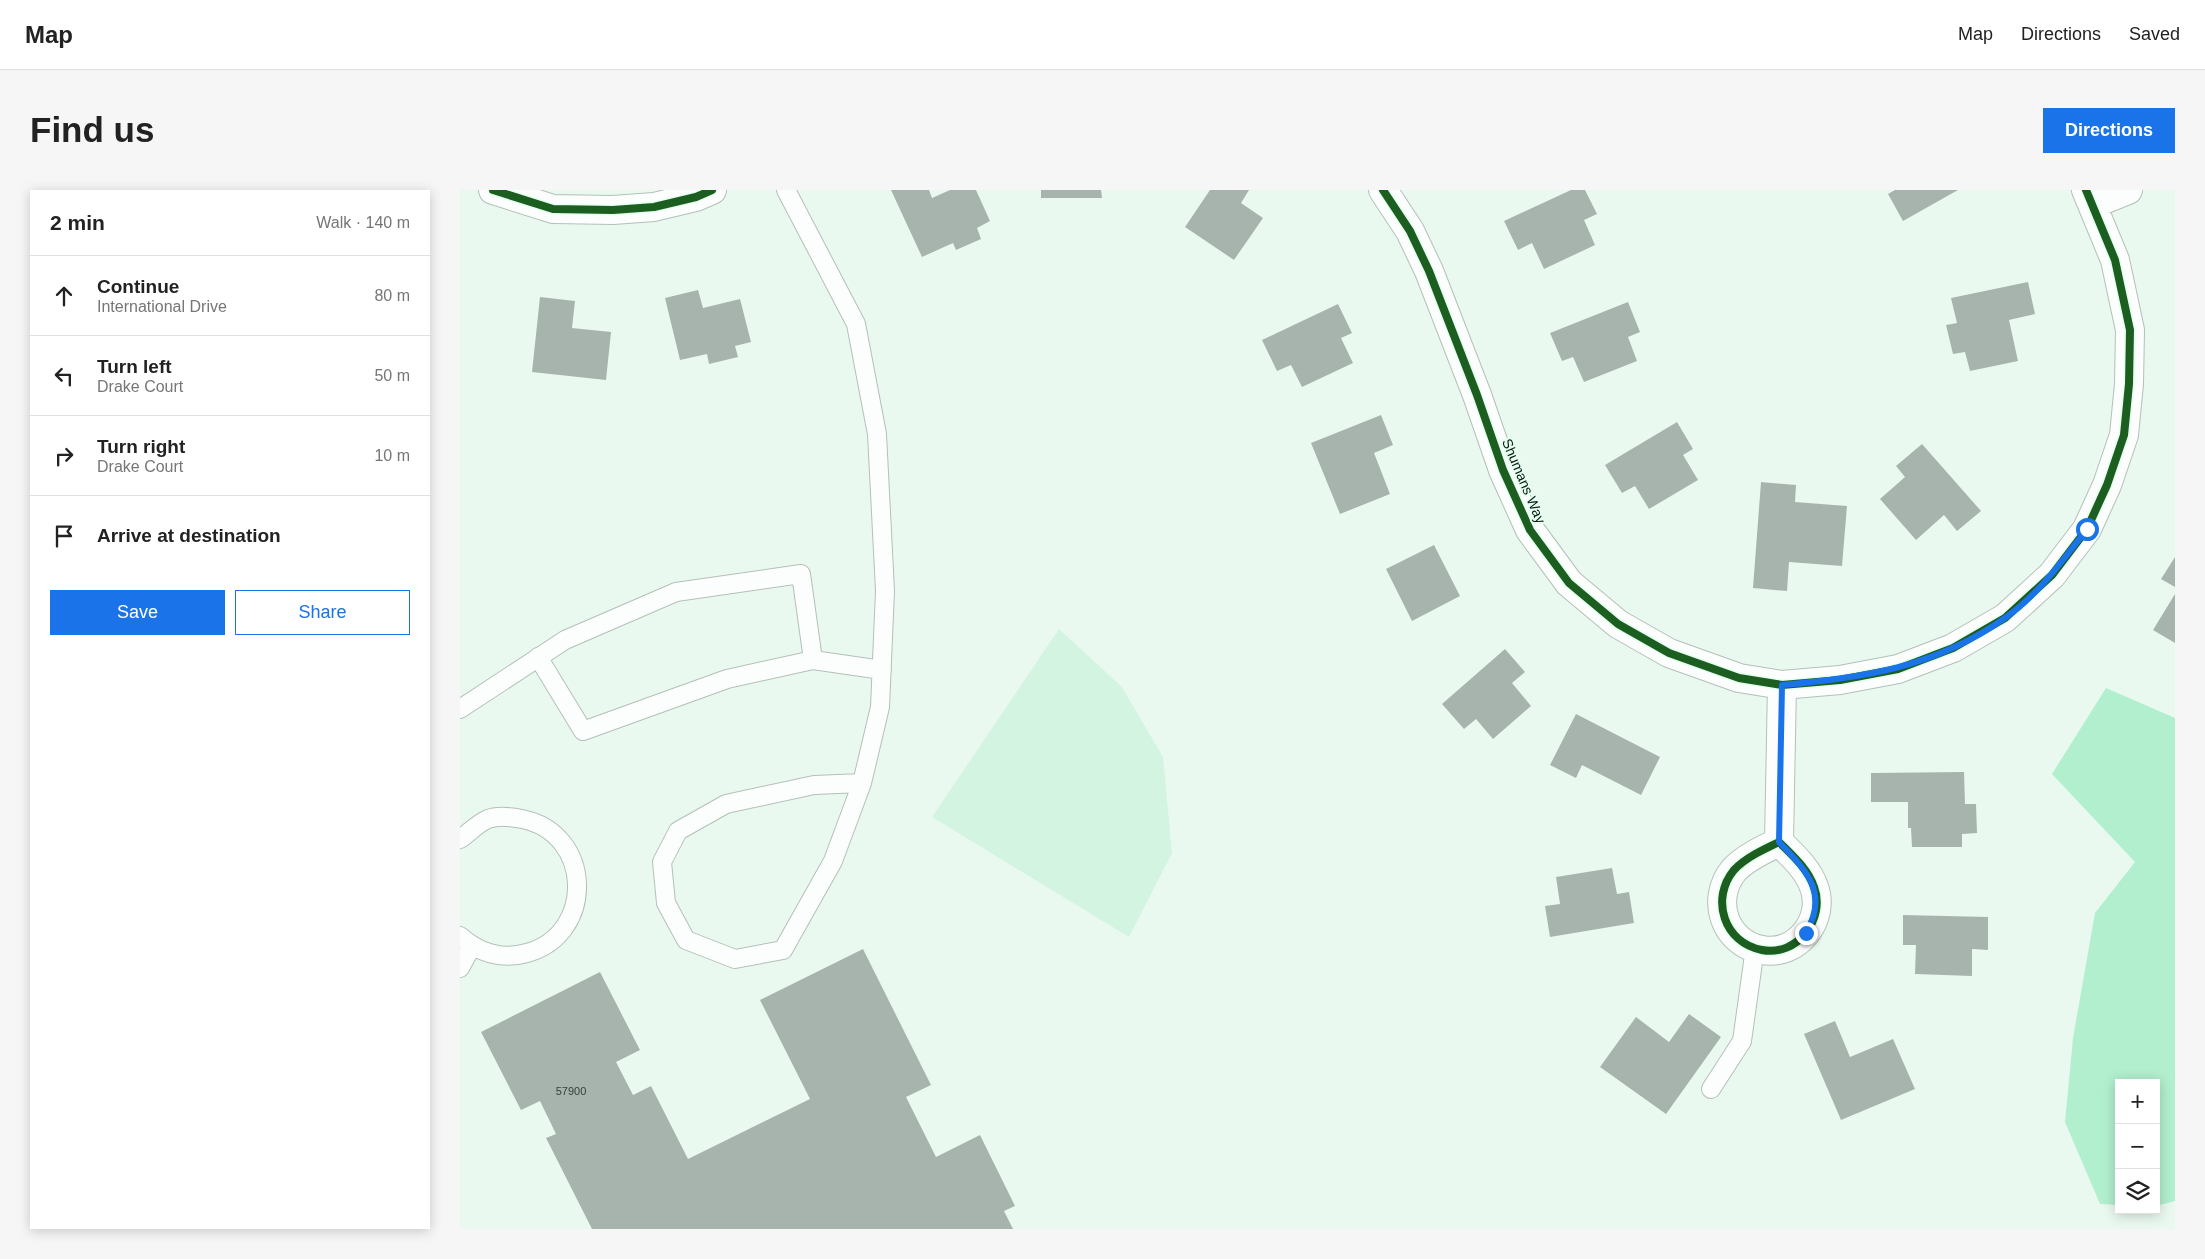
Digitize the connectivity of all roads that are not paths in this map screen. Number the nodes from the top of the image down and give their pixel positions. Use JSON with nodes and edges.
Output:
{"nodes":[{"id":1,"x":493,"y":190,"type":"edge"},
{"id":2,"x":712,"y":190,"type":"edge"},
{"id":3,"x":786,"y":190,"type":"edge"},
{"id":4,"x":1383,"y":190,"type":"edge"},
{"id":5,"x":2128,"y":190,"type":"edge"},
{"id":6,"x":2089,"y":197,"type":"edge"},
{"id":7,"x":538,"y":657,"type":"junction"},
{"id":8,"x":813,"y":660,"type":"junction"},
{"id":9,"x":882,"y":670,"type":"junction"},
{"id":10,"x":1782,"y":685,"type":"junction"},
{"id":11,"x":460,"y":709,"type":"edge"},
{"id":12,"x":862,"y":783,"type":"junction"},
{"id":13,"x":460,"y":839,"type":"edge"},
{"id":14,"x":1779,"y":842,"type":"junction"},
{"id":15,"x":466,"y":941,"type":"edge"},
{"id":16,"x":1755,"y":948,"type":"junction"},
{"id":17,"x":460,"y":968,"type":"edge"},
{"id":18,"x":1711,"y":1089,"type":"dead end"}],
"edges":[{"from":1,"to":2,"type":"street"},
{"from":3,"to":9,"type":"lane"},
{"from":4,"to":10,"type":"street","name":"Shumans Way"},
{"from":5,"to":6,"type":"street"},
{"from":6,"to":10,"type":"street","name":"Shumans Way"},
{"from":7,"to":8,"type":"lane"},
{"from":7,"to":8,"type":"lane"},
{"from":7,"to":11,"type":"lane"},
{"from":8,"to":9,"type":"lane"},
{"from":9,"to":12,"type":"lane"},
{"from":10,"to":14,"type":"street"},
{"from":12,"to":12,"type":"lane"},
{"from":13,"to":15,"type":"lane"},
{"from":14,"to":16,"type":"street"},
{"from":14,"to":16,"type":"street"},
{"from":15,"to":17,"type":"lane"},
{"from":16,"to":18,"type":"lane"}]}
